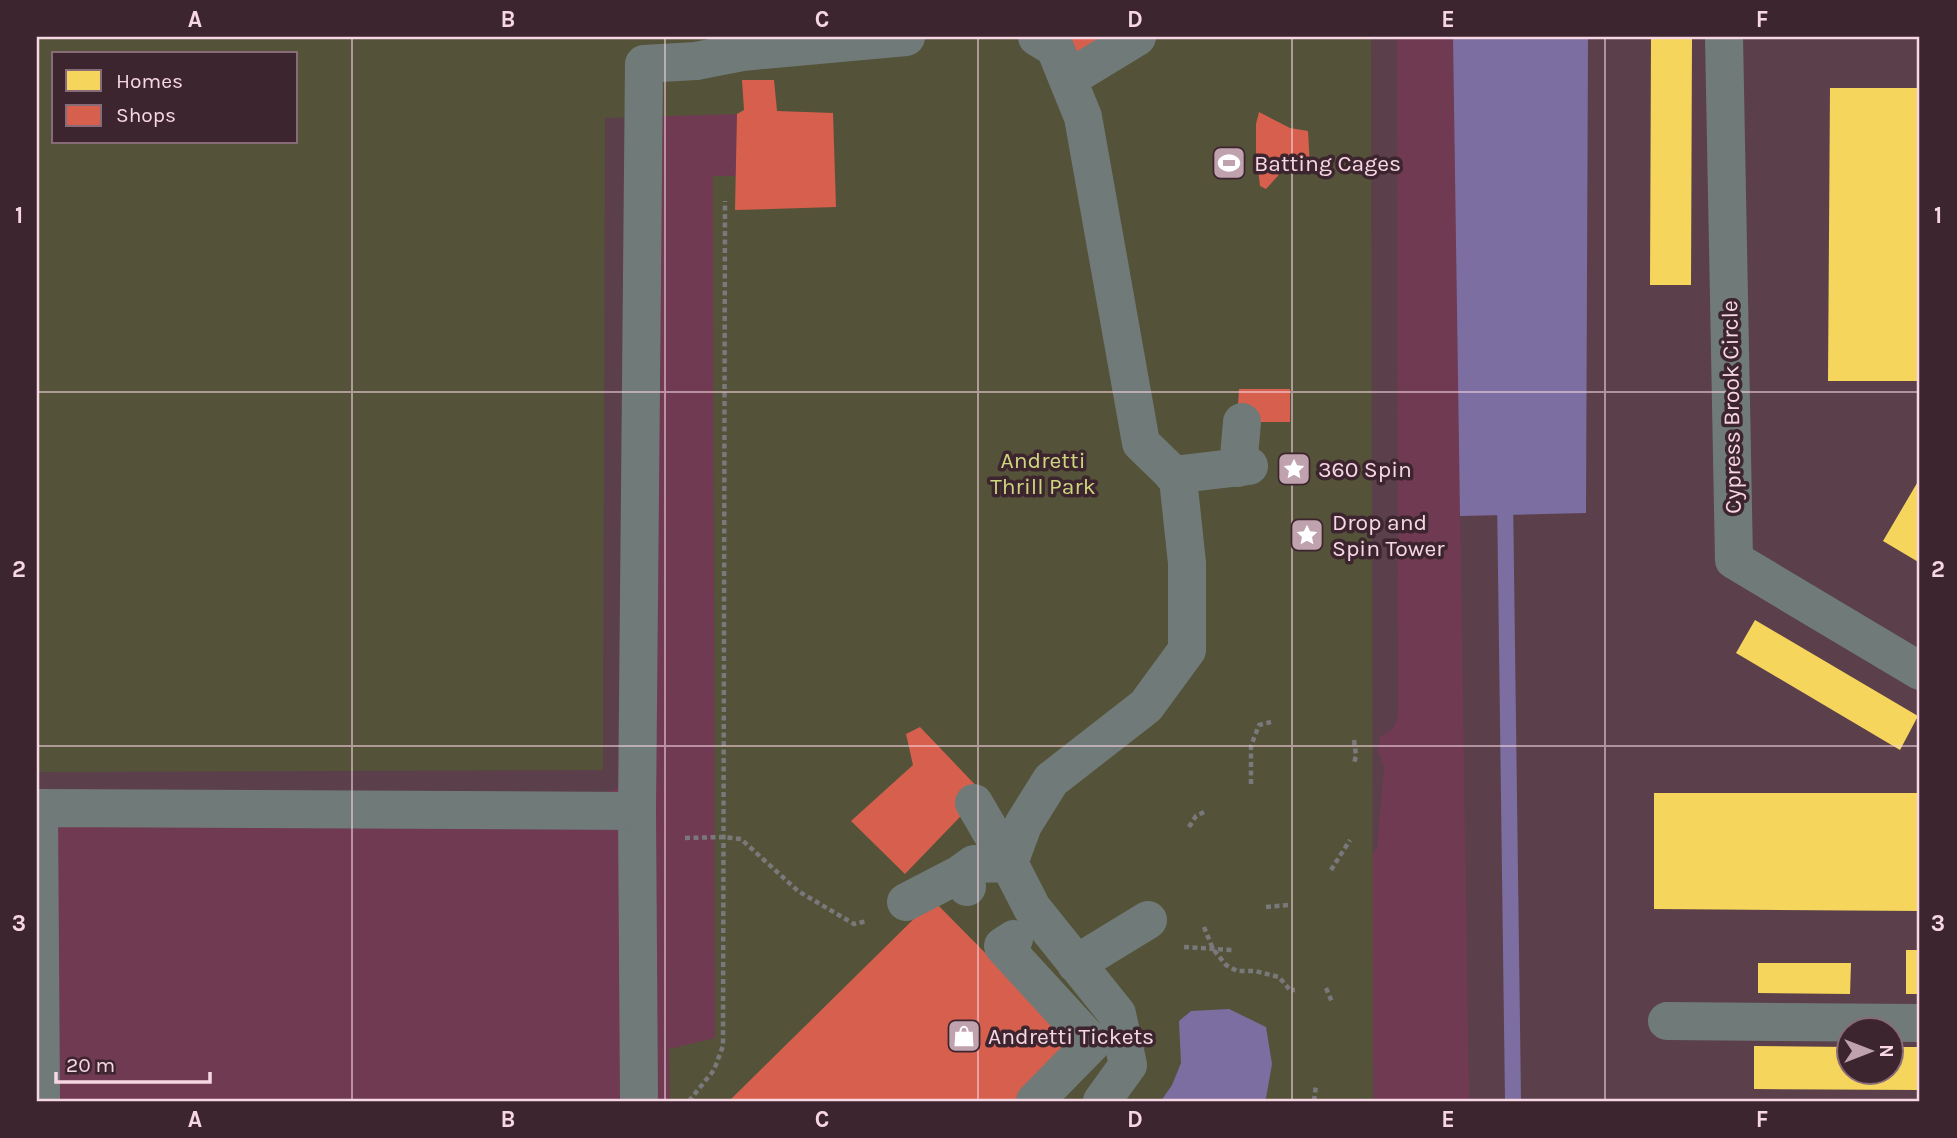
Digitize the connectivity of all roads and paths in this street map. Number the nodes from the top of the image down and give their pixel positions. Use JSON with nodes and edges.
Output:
{"nodes":[{"id":1,"x":906,"y":37,"type":"edge"},
{"id":2,"x":1038,"y":37,"type":"edge"},
{"id":3,"x":1137,"y":37,"type":"edge"},
{"id":4,"x":1724,"y":37,"type":"edge"},
{"id":5,"x":1068,"y":79,"type":"junction"},
{"id":6,"x":726,"y":201,"type":"dead end"},
{"id":7,"x":1242,"y":422,"type":"dead end"},
{"id":8,"x":1173,"y":475,"type":"junction"},
{"id":9,"x":1920,"y":671,"type":"edge"},
{"id":10,"x":1271,"y":722,"type":"dead end"},
{"id":11,"x":1353,"y":740,"type":"dead end"},
{"id":12,"x":1354,"y":764,"type":"dead end"},
{"id":13,"x":1251,"y":784,"type":"dead end"},
{"id":14,"x":974,"y":803,"type":"dead end"},
{"id":15,"x":637,"y":811,"type":"junction"},
{"id":16,"x":1204,"y":812,"type":"dead end"},
{"id":17,"x":1189,"y":827,"type":"dead end"},
{"id":18,"x":724,"y":836,"type":"junction"},
{"id":19,"x":1350,"y":840,"type":"dead end"},
{"id":20,"x":1009,"y":863,"type":"junction"},
{"id":21,"x":1331,"y":870,"type":"dead end"},
{"id":22,"x":906,"y":902,"type":"joint"},
{"id":23,"x":1289,"y":905,"type":"dead end"},
{"id":24,"x":1266,"y":907,"type":"dead end"},
{"id":25,"x":1148,"y":920,"type":"dead end"},
{"id":26,"x":1204,"y":927,"type":"dead end"},
{"id":27,"x":1014,"y":939,"type":"dead end"},
{"id":28,"x":1068,"y":953,"type":"junction"},
{"id":29,"x":1010,"y":978,"type":"dead end"},
{"id":30,"x":1326,"y":988,"type":"dead end"},
{"id":31,"x":1295,"y":990,"type":"dead end"},
{"id":32,"x":1332,"y":1002,"type":"dead end"},
{"id":33,"x":1667,"y":1021,"type":"dead end"},
{"id":34,"x":1920,"y":1023,"type":"edge"},
{"id":35,"x":1316,"y":1085,"type":"dead end"},
{"id":36,"x":41,"y":1101,"type":"edge"},
{"id":37,"x":639,"y":1101,"type":"edge"},
{"id":38,"x":689,"y":1101,"type":"edge"},
{"id":39,"x":1035,"y":1101,"type":"edge"},
{"id":40,"x":1102,"y":1101,"type":"edge"},
{"id":41,"x":1314,"y":1101,"type":"edge"}],
"edges":[{"from":1,"to":15,"type":"street"},
{"from":2,"to":5,"type":"street"},
{"from":3,"to":5,"type":"street"},
{"from":4,"to":9,"type":"street","name":"Cypress Brook Circle"},
{"from":5,"to":8,"type":"street"},
{"from":6,"to":18,"type":"path"},
{"from":7,"to":8,"type":"street"},
{"from":8,"to":20,"type":"street"},
{"from":10,"to":13,"type":"path"},
{"from":11,"to":12,"type":"path"},
{"from":14,"to":20,"type":"street"},
{"from":15,"to":36,"type":"street"},
{"from":15,"to":37,"type":"street"},
{"from":16,"to":17,"type":"path"},
{"from":18,"to":22,"type":"path"},
{"from":18,"to":38,"type":"path"},
{"from":19,"to":21,"type":"path"},
{"from":20,"to":22,"type":"street"},
{"from":20,"to":28,"type":"street"},
{"from":23,"to":24,"type":"path"},
{"from":25,"to":28,"type":"street"},
{"from":26,"to":31,"type":"path"},
{"from":27,"to":39,"type":"street","bridge":true},
{"from":28,"to":29,"type":"street"},
{"from":28,"to":40,"type":"street"},
{"from":30,"to":32,"type":"path"},
{"from":33,"to":34,"type":"street"},
{"from":35,"to":41,"type":"path"}]}
